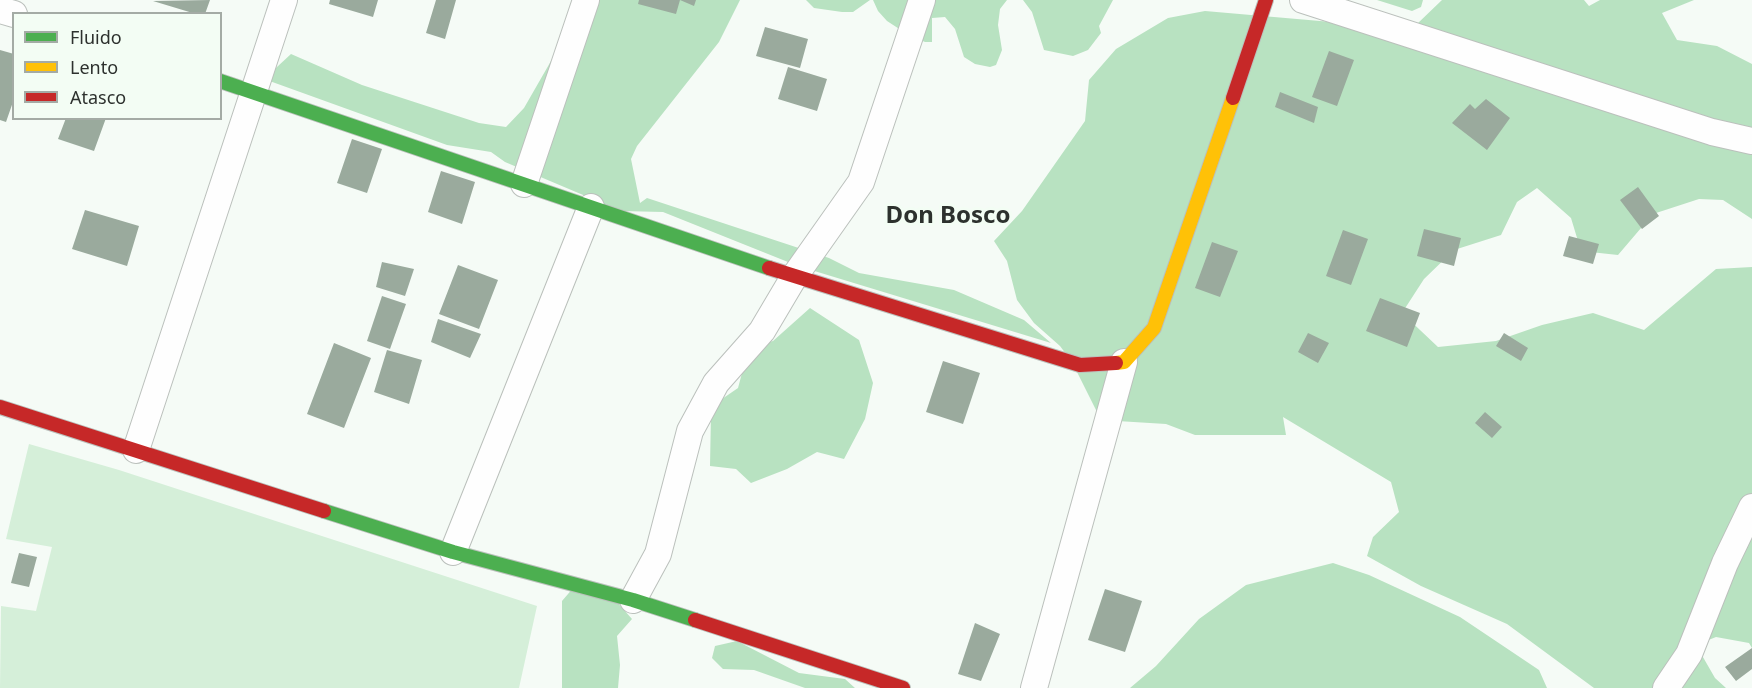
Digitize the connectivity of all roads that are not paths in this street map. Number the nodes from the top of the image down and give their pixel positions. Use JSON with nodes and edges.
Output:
{"nodes":[{"id":1,"x":284,"y":0,"type":"edge"},
{"id":2,"x":586,"y":0,"type":"edge"},
{"id":3,"x":922,"y":0,"type":"edge"},
{"id":4,"x":1266,"y":0,"type":"edge"},
{"id":5,"x":1303,"y":0,"type":"edge"},
{"id":6,"x":222,"y":82,"type":"edge"},
{"id":7,"x":252,"y":92,"type":"junction"},
{"id":8,"x":1752,"y":141,"type":"edge"},
{"id":9,"x":524,"y":184,"type":"junction"},
{"id":10,"x":591,"y":207,"type":"junction"},
{"id":11,"x":794,"y":277,"type":"junction"},
{"id":12,"x":1124,"y":363,"type":"junction"},
{"id":13,"x":0,"y":406,"type":"edge"},
{"id":14,"x":136,"y":450,"type":"junction"},
{"id":15,"x":1752,"y":507,"type":"edge"},
{"id":16,"x":453,"y":552,"type":"junction"},
{"id":17,"x":633,"y":600,"type":"junction"},
{"id":18,"x":903,"y":688,"type":"edge"},
{"id":19,"x":1034,"y":688,"type":"edge"},
{"id":20,"x":1666,"y":688,"type":"edge"}],
"edges":[{"from":1,"to":7,"type":"street"},
{"from":2,"to":9,"type":"street"},
{"from":3,"to":11,"type":"street"},
{"from":4,"to":12,"type":"street"},
{"from":5,"to":8,"type":"street"},
{"from":6,"to":7,"type":"street"},
{"from":7,"to":9,"type":"street"},
{"from":7,"to":14,"type":"street"},
{"from":9,"to":10,"type":"street"},
{"from":10,"to":11,"type":"street"},
{"from":10,"to":16,"type":"street"},
{"from":11,"to":12,"type":"street"},
{"from":11,"to":17,"type":"street"},
{"from":12,"to":19,"type":"street"},
{"from":13,"to":14,"type":"street"},
{"from":14,"to":16,"type":"street"},
{"from":15,"to":20,"type":"street"},
{"from":16,"to":17,"type":"street"},
{"from":17,"to":18,"type":"street"}]}
